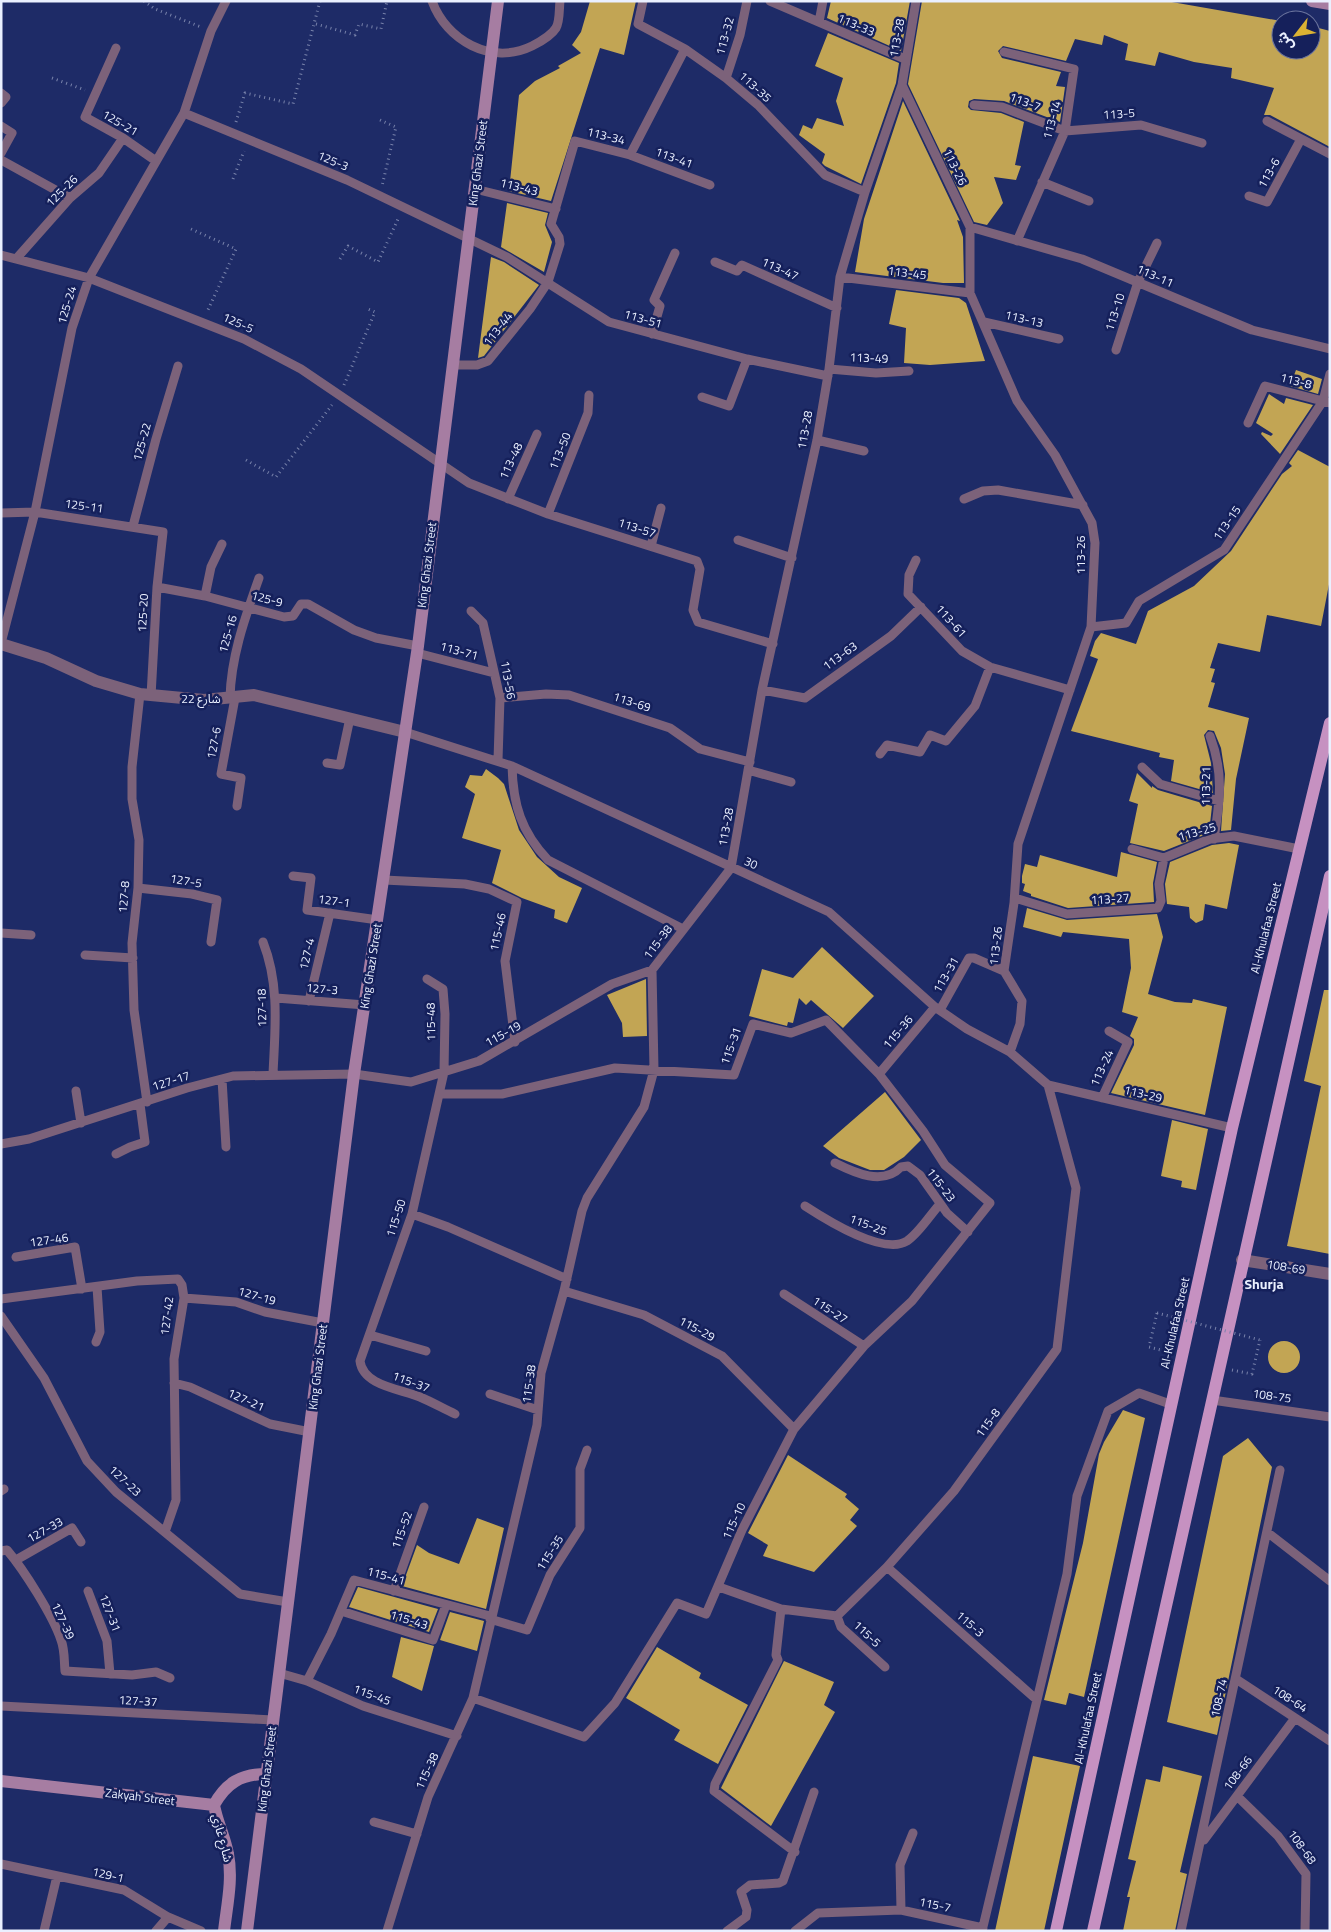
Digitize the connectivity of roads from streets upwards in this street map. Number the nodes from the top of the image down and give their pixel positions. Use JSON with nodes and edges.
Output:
{"nodes":[{"id":1,"x":498,"y":1,"type":"edge"},
{"id":2,"x":1312,"y":1,"type":"edge"},
{"id":3,"x":1330,"y":4,"type":"edge"},
{"id":4,"x":1,"y":643,"type":"edge"},
{"id":5,"x":1330,"y":722,"type":"edge"},
{"id":6,"x":405,"y":732,"type":"junction"},
{"id":7,"x":1330,"y":876,"type":"edge"},
{"id":8,"x":1242,"y":1260,"type":"junction"},
{"id":9,"x":1330,"y":1274,"type":"edge"},
{"id":10,"x":266,"y":1774,"type":"junction"},
{"id":11,"x":1,"y":1781,"type":"edge"},
{"id":12,"x":214,"y":1805,"type":"junction"},
{"id":13,"x":224,"y":1931,"type":"edge"},
{"id":14,"x":247,"y":1931,"type":"edge"},
{"id":15,"x":1056,"y":1931,"type":"edge"},
{"id":16,"x":1093,"y":1931,"type":"edge"}],
"edges":[{"from":1,"to":6,"type":"street","name":"King Ghazi Street"},
{"from":2,"to":3,"type":"street"},
{"from":4,"to":6,"type":"street","name":"شارع 22"},
{"from":5,"to":15,"type":"main road","name":"Al-Khulafaa Street"},
{"from":6,"to":10,"type":"street","name":"King Ghazi Street"},
{"from":7,"to":8,"type":"main road"},
{"from":8,"to":9,"type":"street","name":"108-69"},
{"from":8,"to":16,"type":"main road"},
{"from":10,"to":12,"type":"street"},
{"from":10,"to":14,"type":"street","name":"King Ghazi Street"},
{"from":11,"to":12,"type":"street","name":"Zakyah Street"},
{"from":12,"to":13,"type":"street","name":"شارع غازي"}]}
